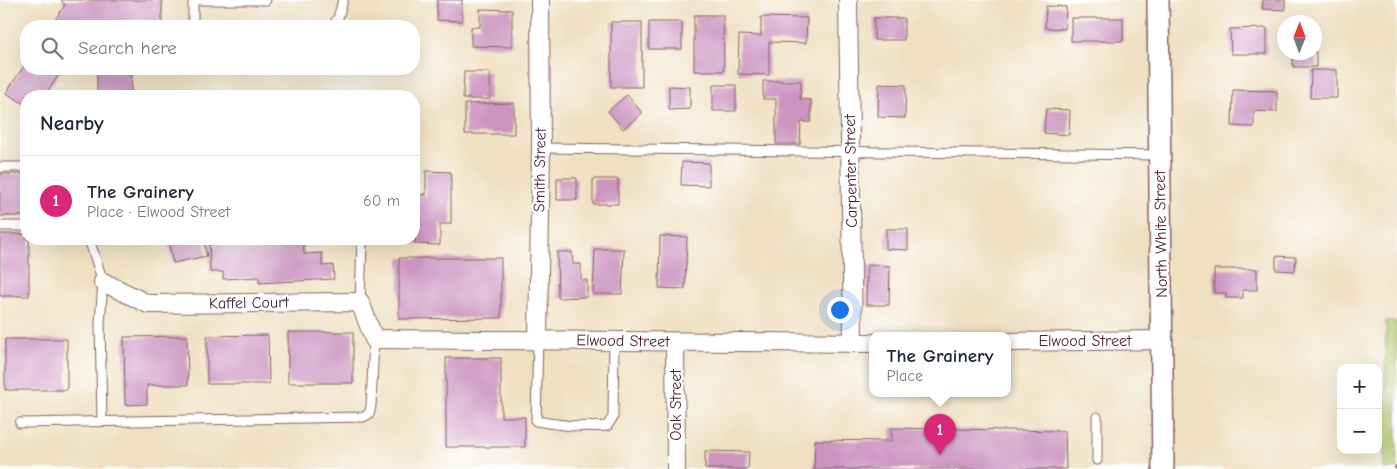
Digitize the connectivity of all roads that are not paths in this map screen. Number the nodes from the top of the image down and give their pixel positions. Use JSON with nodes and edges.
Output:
{"nodes":[{"id":1,"x":193,"y":0,"type":"edge"},
{"id":2,"x":266,"y":0,"type":"edge"},
{"id":3,"x":343,"y":0,"type":"edge"},
{"id":4,"x":540,"y":0,"type":"edge"},
{"id":5,"x":848,"y":0,"type":"edge"},
{"id":6,"x":1158,"y":0,"type":"edge"},
{"id":7,"x":193,"y":20,"type":"edge"},
{"id":8,"x":337,"y":20,"type":"edge"},
{"id":9,"x":541,"y":148,"type":"junction"},
{"id":10,"x":850,"y":151,"type":"junction"},
{"id":11,"x":1160,"y":155,"type":"junction"},
{"id":12,"x":0,"y":167,"type":"edge"},
{"id":13,"x":20,"y":167,"type":"edge"},
{"id":14,"x":0,"y":226,"type":"edge"},
{"id":15,"x":20,"y":226,"type":"edge"},
{"id":16,"x":90,"y":245,"type":"edge"},
{"id":17,"x":362,"y":245,"type":"edge"},
{"id":18,"x":103,"y":282,"type":"junction"},
{"id":19,"x":360,"y":302,"type":"junction"},
{"id":20,"x":374,"y":339,"type":"junction"},
{"id":21,"x":538,"y":339,"type":"junction"},
{"id":22,"x":614,"y":340,"type":"junction"},
{"id":23,"x":1162,"y":340,"type":"junction"},
{"id":24,"x":676,"y":342,"type":"junction"},
{"id":25,"x":1011,"y":342,"type":"edge"},
{"id":26,"x":853,"y":343,"type":"junction"},
{"id":27,"x":869,"y":343,"type":"edge"},
{"id":28,"x":1097,"y":417,"type":"dead end"},
{"id":29,"x":102,"y":421,"type":"junction"},
{"id":30,"x":20,"y":423,"type":"dead end"},
{"id":31,"x":1097,"y":460,"type":"dead end"},
{"id":32,"x":676,"y":469,"type":"edge"},
{"id":33,"x":1163,"y":469,"type":"edge"}],
"edges":[{"from":1,"to":2,"type":"lane"},
{"from":1,"to":7,"type":"lane"},
{"from":3,"to":8,"type":"lane"},
{"from":4,"to":9,"type":"street","name":"Smith Street"},
{"from":5,"to":10,"type":"street","name":"Carpenter Street"},
{"from":6,"to":11,"type":"street","name":"North White Street"},
{"from":9,"to":10,"type":"lane"},
{"from":9,"to":21,"type":"street","name":"Smith Street"},
{"from":10,"to":11,"type":"lane"},
{"from":10,"to":26,"type":"street","name":"Carpenter Street"},
{"from":11,"to":23,"type":"street","name":"North White Street"},
{"from":12,"to":13,"type":"lane"},
{"from":14,"to":15,"type":"lane"},
{"from":16,"to":18,"type":"lane"},
{"from":17,"to":19,"type":"lane"},
{"from":18,"to":19,"type":"street","name":"Kaffel Court"},
{"from":18,"to":29,"type":"lane"},
{"from":19,"to":20,"type":"street"},
{"from":20,"to":21,"type":"street","name":"Elwood Street"},
{"from":20,"to":29,"type":"lane"},
{"from":21,"to":22,"type":"street","name":"Elwood Street"},
{"from":21,"to":22,"type":"lane"},
{"from":22,"to":24,"type":"street","name":"Elwood Street"},
{"from":23,"to":25,"type":"street","name":"Elwood Street"},
{"from":23,"to":33,"type":"street","name":"North White Street"},
{"from":24,"to":26,"type":"street","name":"Elwood Street"},
{"from":24,"to":32,"type":"street","name":"Oak Street"},
{"from":26,"to":27,"type":"street","name":"Elwood Street"},
{"from":28,"to":31,"type":"lane"},
{"from":29,"to":30,"type":"lane"}]}
